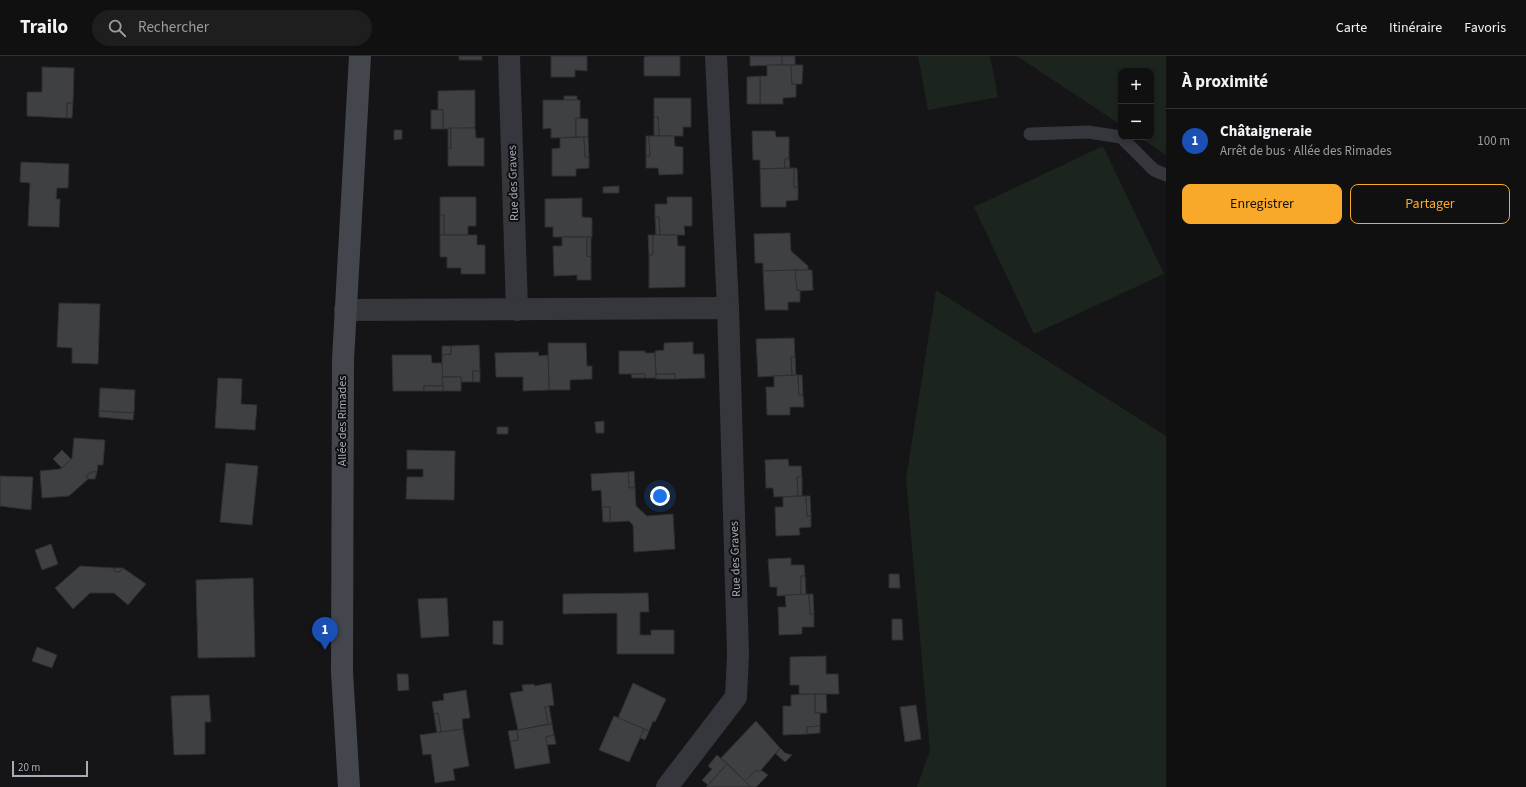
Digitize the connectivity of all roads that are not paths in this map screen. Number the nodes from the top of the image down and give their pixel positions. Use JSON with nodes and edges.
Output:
{"nodes":[{"id":1,"x":360,"y":56,"type":"edge"},
{"id":2,"x":509,"y":56,"type":"edge"},
{"id":3,"x":716,"y":56,"type":"edge"},
{"id":4,"x":1030,"y":134,"type":"dead end"},
{"id":5,"x":1118,"y":137,"type":"edge"},
{"id":6,"x":1124,"y":140,"type":"edge"},
{"id":7,"x":1166,"y":175,"type":"edge"},
{"id":8,"x":728,"y":308,"type":"junction"},
{"id":9,"x":345,"y":310,"type":"junction"},
{"id":10,"x":517,"y":310,"type":"junction"},
{"id":11,"x":349,"y":787,"type":"edge"},
{"id":12,"x":667,"y":787,"type":"edge"}],
"edges":[{"from":1,"to":9,"type":"main road","name":"Allée des Rimades"},
{"from":2,"to":10,"type":"street","name":"Rue des Graves"},
{"from":3,"to":8,"type":"street","name":"Rue des Graves"},
{"from":4,"to":5,"type":"lane"},
{"from":6,"to":7,"type":"lane"},
{"from":8,"to":10,"type":"street"},
{"from":8,"to":12,"type":"street","name":"Rue des Graves"},
{"from":9,"to":10,"type":"street"},
{"from":9,"to":11,"type":"main road","name":"Allée des Rimades"}]}
